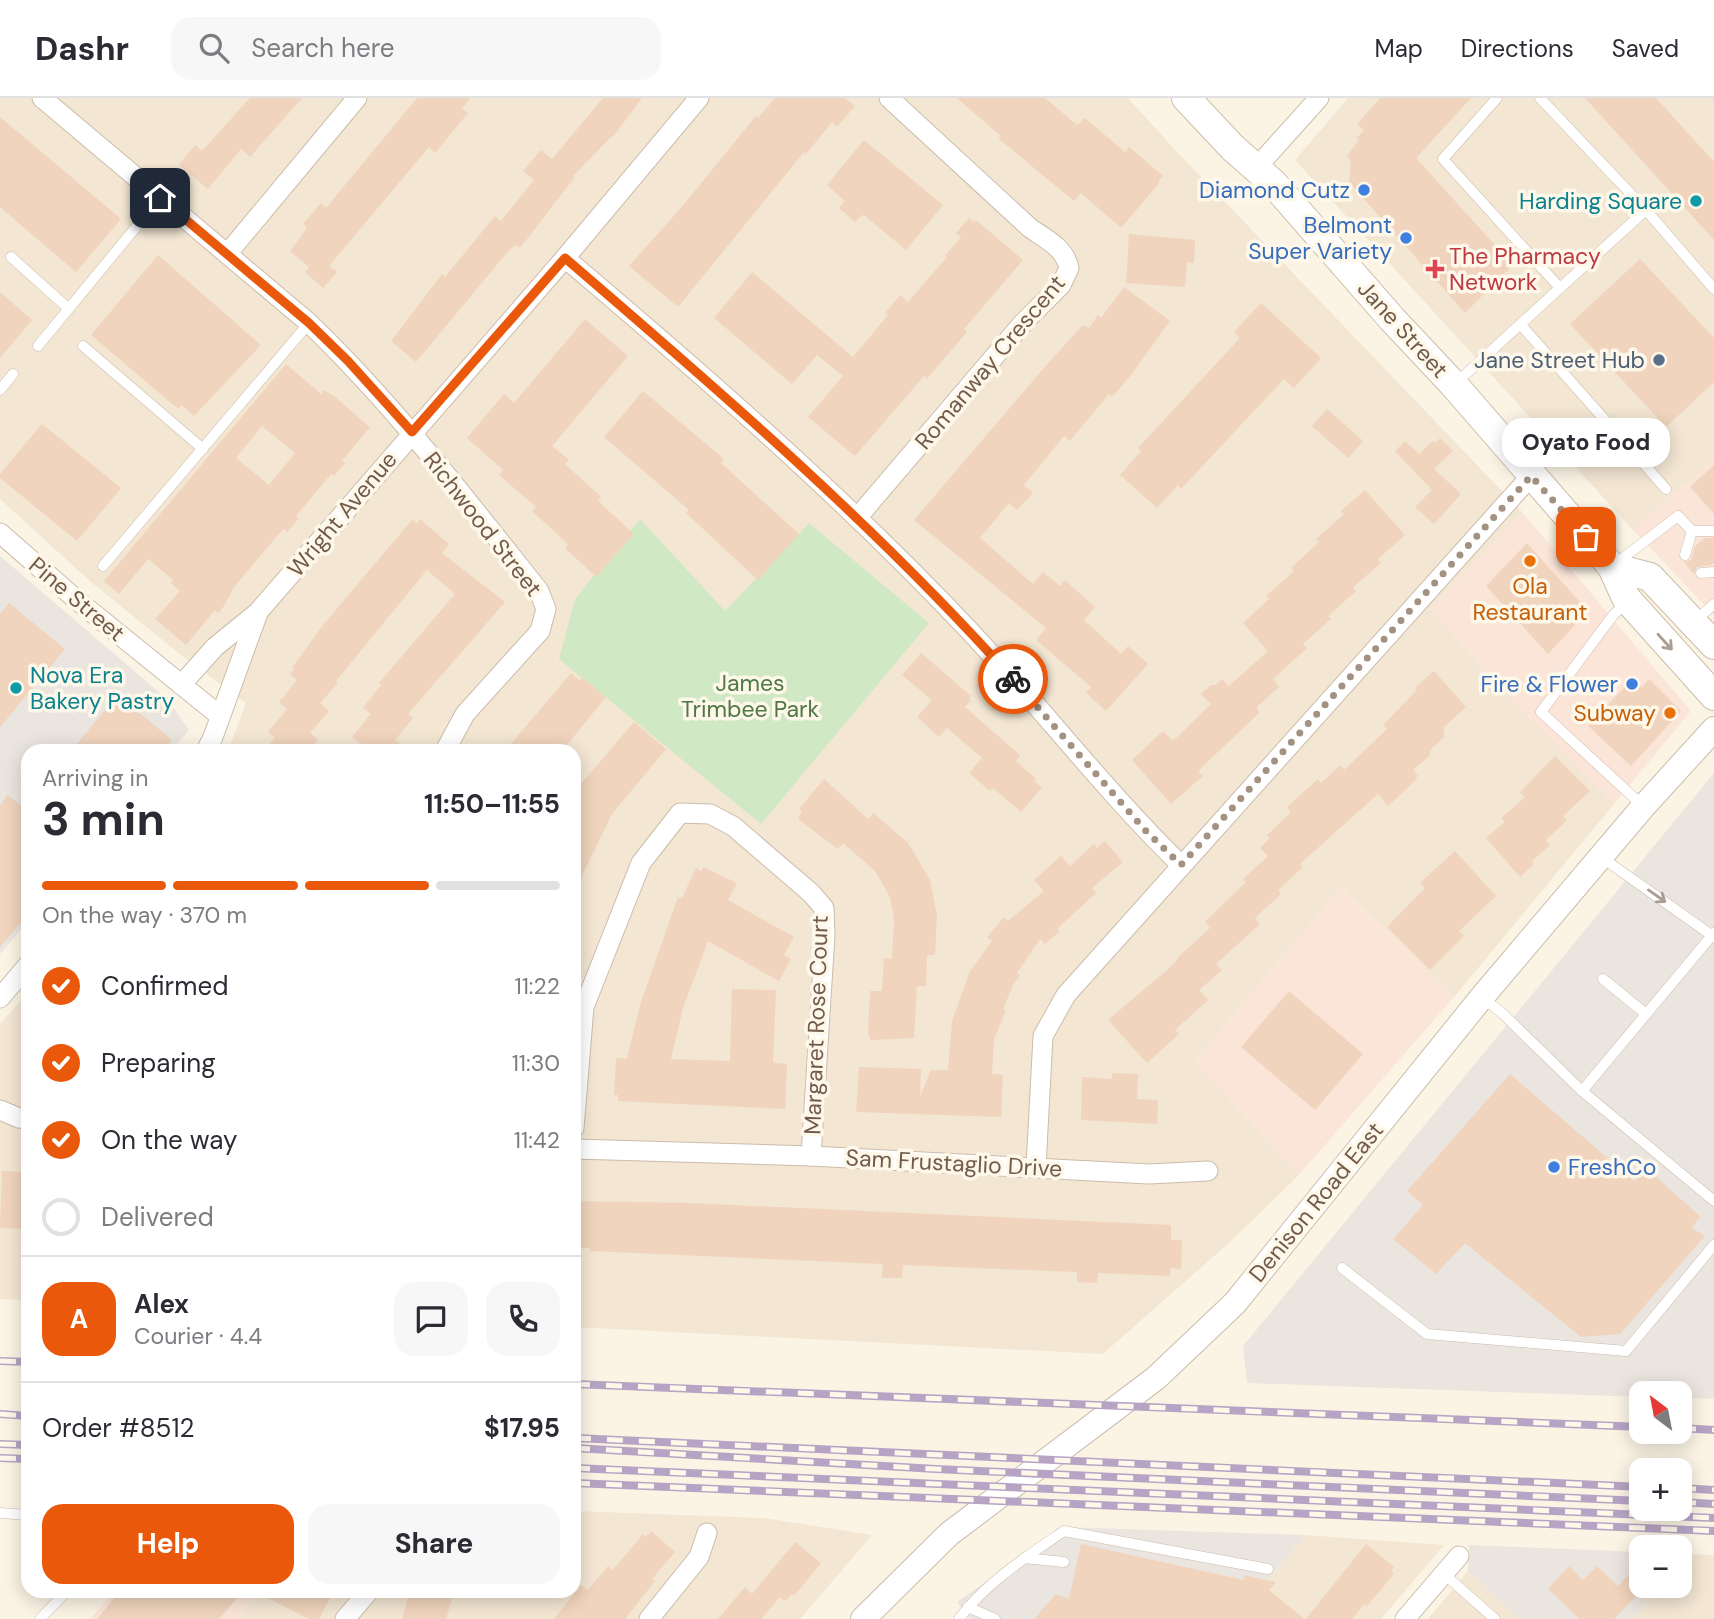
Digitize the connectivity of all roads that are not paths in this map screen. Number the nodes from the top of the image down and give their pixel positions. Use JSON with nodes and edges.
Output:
{"nodes":[{"id":1,"x":42,"y":98,"type":"edge"},
{"id":2,"x":357,"y":98,"type":"edge"},
{"id":3,"x":699,"y":98,"type":"edge"},
{"id":4,"x":889,"y":98,"type":"edge"},
{"id":5,"x":1186,"y":98,"type":"edge"},
{"id":6,"x":1319,"y":98,"type":"edge"},
{"id":7,"x":1497,"y":98,"type":"edge"},
{"id":8,"x":1540,"y":98,"type":"edge"},
{"id":9,"x":1256,"y":168,"type":"junction"},
{"id":10,"x":160,"y":198,"type":"junction"},
{"id":11,"x":1646,"y":210,"type":"junction"},
{"id":12,"x":227,"y":254,"type":"junction"},
{"id":13,"x":11,"y":257,"type":"dead end"},
{"id":14,"x":565,"y":258,"type":"junction"},
{"id":15,"x":1560,"y":289,"type":"junction"},
{"id":16,"x":1714,"y":289,"type":"edge"},
{"id":17,"x":69,"y":309,"type":"junction"},
{"id":18,"x":309,"y":323,"type":"junction"},
{"id":19,"x":1521,"y":325,"type":"junction"},
{"id":20,"x":38,"y":346,"type":"dead end"},
{"id":21,"x":83,"y":346,"type":"dead end"},
{"id":22,"x":13,"y":374,"type":"dead end"},
{"id":23,"x":1454,"y":385,"type":"junction"},
{"id":24,"x":0,"y":390,"type":"edge"},
{"id":25,"x":412,"y":432,"type":"junction"},
{"id":26,"x":203,"y":449,"type":"junction"},
{"id":27,"x":1531,"y":476,"type":"junction"},
{"id":28,"x":1666,"y":489,"type":"dead end"},
{"id":29,"x":857,"y":518,"type":"junction"},
{"id":30,"x":1692,"y":531,"type":"junction"},
{"id":31,"x":1713,"y":531,"type":"edge"},
{"id":32,"x":0,"y":533,"type":"edge"},
{"id":33,"x":1701,"y":542,"type":"dead end"},
{"id":34,"x":1685,"y":555,"type":"dead end"},
{"id":35,"x":103,"y":566,"type":"dead end"},
{"id":36,"x":1612,"y":567,"type":"junction"},
{"id":37,"x":1714,"y":572,"type":"edge"},
{"id":38,"x":1701,"y":573,"type":"dead end"},
{"id":39,"x":1629,"y":601,"type":"junction"},
{"id":40,"x":258,"y":612,"type":"junction"},
{"id":41,"x":1704,"y":613,"type":"edge"},
{"id":42,"x":1714,"y":645,"type":"edge"},
{"id":43,"x":181,"y":685,"type":"junction"},
{"id":44,"x":1714,"y":696,"type":"edge"},
{"id":45,"x":220,"y":716,"type":"junction"},
{"id":46,"x":1714,"y":729,"type":"edge"},
{"id":47,"x":209,"y":744,"type":"edge"},
{"id":48,"x":449,"y":744,"type":"edge"},
{"id":49,"x":1643,"y":807,"type":"junction"},
{"id":50,"x":1601,"y":857,"type":"junction"},
{"id":51,"x":1181,"y":865,"type":"junction"},
{"id":52,"x":1713,"y":935,"type":"edge"},
{"id":53,"x":21,"y":973,"type":"edge"},
{"id":54,"x":1603,"y":979,"type":"dead end"},
{"id":55,"x":1482,"y":997,"type":"junction"},
{"id":56,"x":0,"y":998,"type":"edge"},
{"id":57,"x":1646,"y":1014,"type":"junction"},
{"id":58,"x":581,"y":1043,"type":"edge"},
{"id":59,"x":1582,"y":1091,"type":"junction"},
{"id":60,"x":0,"y":1110,"type":"edge"},
{"id":61,"x":21,"y":1118,"type":"edge"},
{"id":62,"x":581,"y":1150,"type":"edge"},
{"id":63,"x":811,"y":1156,"type":"junction"},
{"id":64,"x":1036,"y":1167,"type":"junction"},
{"id":65,"x":1208,"y":1171,"type":"dead end"},
{"id":66,"x":1714,"y":1201,"type":"edge"},
{"id":67,"x":1714,"y":1245,"type":"edge"},
{"id":68,"x":1342,"y":1268,"type":"dead end"},
{"id":69,"x":0,"y":1513,"type":"edge"},
{"id":70,"x":21,"y":1514,"type":"edge"},
{"id":71,"x":706,"y":1532,"type":"dead end"},
{"id":72,"x":1459,"y":1556,"type":"dead end"},
{"id":73,"x":1024,"y":1558,"type":"junction"},
{"id":74,"x":1064,"y":1562,"type":"dead end"},
{"id":75,"x":1268,"y":1569,"type":"dead end"},
{"id":76,"x":1444,"y":1574,"type":"junction"},
{"id":77,"x":60,"y":1598,"type":"edge"},
{"id":78,"x":363,"y":1598,"type":"edge"},
{"id":79,"x":968,"y":1607,"type":"junction"},
{"id":80,"x":40,"y":1619,"type":"edge"},
{"id":81,"x":345,"y":1619,"type":"edge"},
{"id":82,"x":649,"y":1619,"type":"edge"},
{"id":83,"x":863,"y":1619,"type":"edge"},
{"id":84,"x":959,"y":1619,"type":"edge"},
{"id":85,"x":995,"y":1619,"type":"edge"},
{"id":86,"x":1405,"y":1619,"type":"edge"},
{"id":87,"x":1495,"y":1619,"type":"edge"}],
"edges":[{"from":1,"to":10,"type":"street","name":"Richwood Street"},
{"from":2,"to":12,"type":"street"},
{"from":3,"to":14,"type":"street","name":"Wright Avenue"},
{"from":4,"to":29,"type":"street","name":"Romanway Crescent"},
{"from":5,"to":9,"type":"main road","name":"Jane Street"},
{"from":6,"to":9,"type":"street"},
{"from":7,"to":15,"type":"lane"},
{"from":8,"to":11,"type":"lane"},
{"from":9,"to":23,"type":"main road","name":"Jane Street"},
{"from":10,"to":12,"type":"street","name":"Richwood Street"},
{"from":10,"to":17,"type":"lane"},
{"from":11,"to":15,"type":"lane"},
{"from":11,"to":16,"type":"lane"},
{"from":12,"to":18,"type":"street","name":"Richwood Street"},
{"from":13,"to":17,"type":"lane"},
{"from":14,"to":25,"type":"street","name":"Wright Avenue"},
{"from":14,"to":29,"type":"street"},
{"from":15,"to":19,"type":"lane"},
{"from":17,"to":20,"type":"lane"},
{"from":18,"to":25,"type":"street","name":"Richwood Street"},
{"from":18,"to":26,"type":"lane"},
{"from":19,"to":23,"type":"lane"},
{"from":19,"to":28,"type":"lane"},
{"from":21,"to":26,"type":"lane"},
{"from":22,"to":24,"type":"lane"},
{"from":23,"to":27,"type":"main road","name":"Jane Street"},
{"from":25,"to":40,"type":"street","name":"Wright Avenue"},
{"from":25,"to":48,"type":"street","name":"Richwood Street"},
{"from":26,"to":35,"type":"lane"},
{"from":27,"to":36,"type":"main road","name":"Jane Street"},
{"from":27,"to":51,"type":"street"},
{"from":29,"to":51,"type":"street"},
{"from":30,"to":31,"type":"lane"},
{"from":30,"to":33,"type":"lane"},
{"from":30,"to":34,"type":"lane"},
{"from":30,"to":36,"type":"lane"},
{"from":32,"to":43,"type":"street","name":"Pine Street"},
{"from":36,"to":39,"type":"main road","name":"Jane Street"},
{"from":36,"to":41,"type":"main road"},
{"from":37,"to":38,"type":"lane"},
{"from":39,"to":44,"type":"main road","name":"Jane Street","one_way":true},
{"from":39,"to":49,"type":"lane"},
{"from":40,"to":43,"type":"street","name":"Wright Avenue"},
{"from":40,"to":45,"type":"street","name":"Wright Avenue"},
{"from":41,"to":42,"type":"main road"},
{"from":43,"to":45,"type":"street","name":"Pine Street"},
{"from":45,"to":47,"type":"street","name":"Wright Avenue"},
{"from":46,"to":49,"type":"street","name":"Denison Road East"},
{"from":49,"to":50,"type":"street","name":"Denison Road East"},
{"from":50,"to":52,"type":"lane","one_way":true},
{"from":50,"to":55,"type":"street","name":"Denison Road East"},
{"from":51,"to":64,"type":"street"},
{"from":52,"to":57,"type":"lane"},
{"from":53,"to":56,"type":"street"},
{"from":54,"to":57,"type":"lane"},
{"from":55,"to":59,"type":"lane"},
{"from":55,"to":83,"type":"street","name":"Denison Road East"},
{"from":57,"to":59,"type":"lane"},
{"from":58,"to":63,"type":"street","name":"Margaret Rose Court"},
{"from":59,"to":66,"type":"lane"},
{"from":60,"to":61,"type":"street"},
{"from":62,"to":63,"type":"street","name":"Sam Frustaglio Drive"},
{"from":63,"to":64,"type":"street","name":"Sam Frustaglio Drive"},
{"from":64,"to":65,"type":"street","name":"Sam Frustaglio Drive"},
{"from":67,"to":68,"type":"lane"},
{"from":69,"to":70,"type":"lane"},
{"from":71,"to":82,"type":"street"},
{"from":72,"to":76,"type":"street"},
{"from":73,"to":74,"type":"lane"},
{"from":73,"to":75,"type":"lane"},
{"from":73,"to":79,"type":"lane"},
{"from":76,"to":86,"type":"street"},
{"from":76,"to":87,"type":"lane"},
{"from":77,"to":80,"type":"lane"},
{"from":78,"to":81,"type":"street"},
{"from":79,"to":84,"type":"lane"},
{"from":79,"to":85,"type":"lane"}]}
